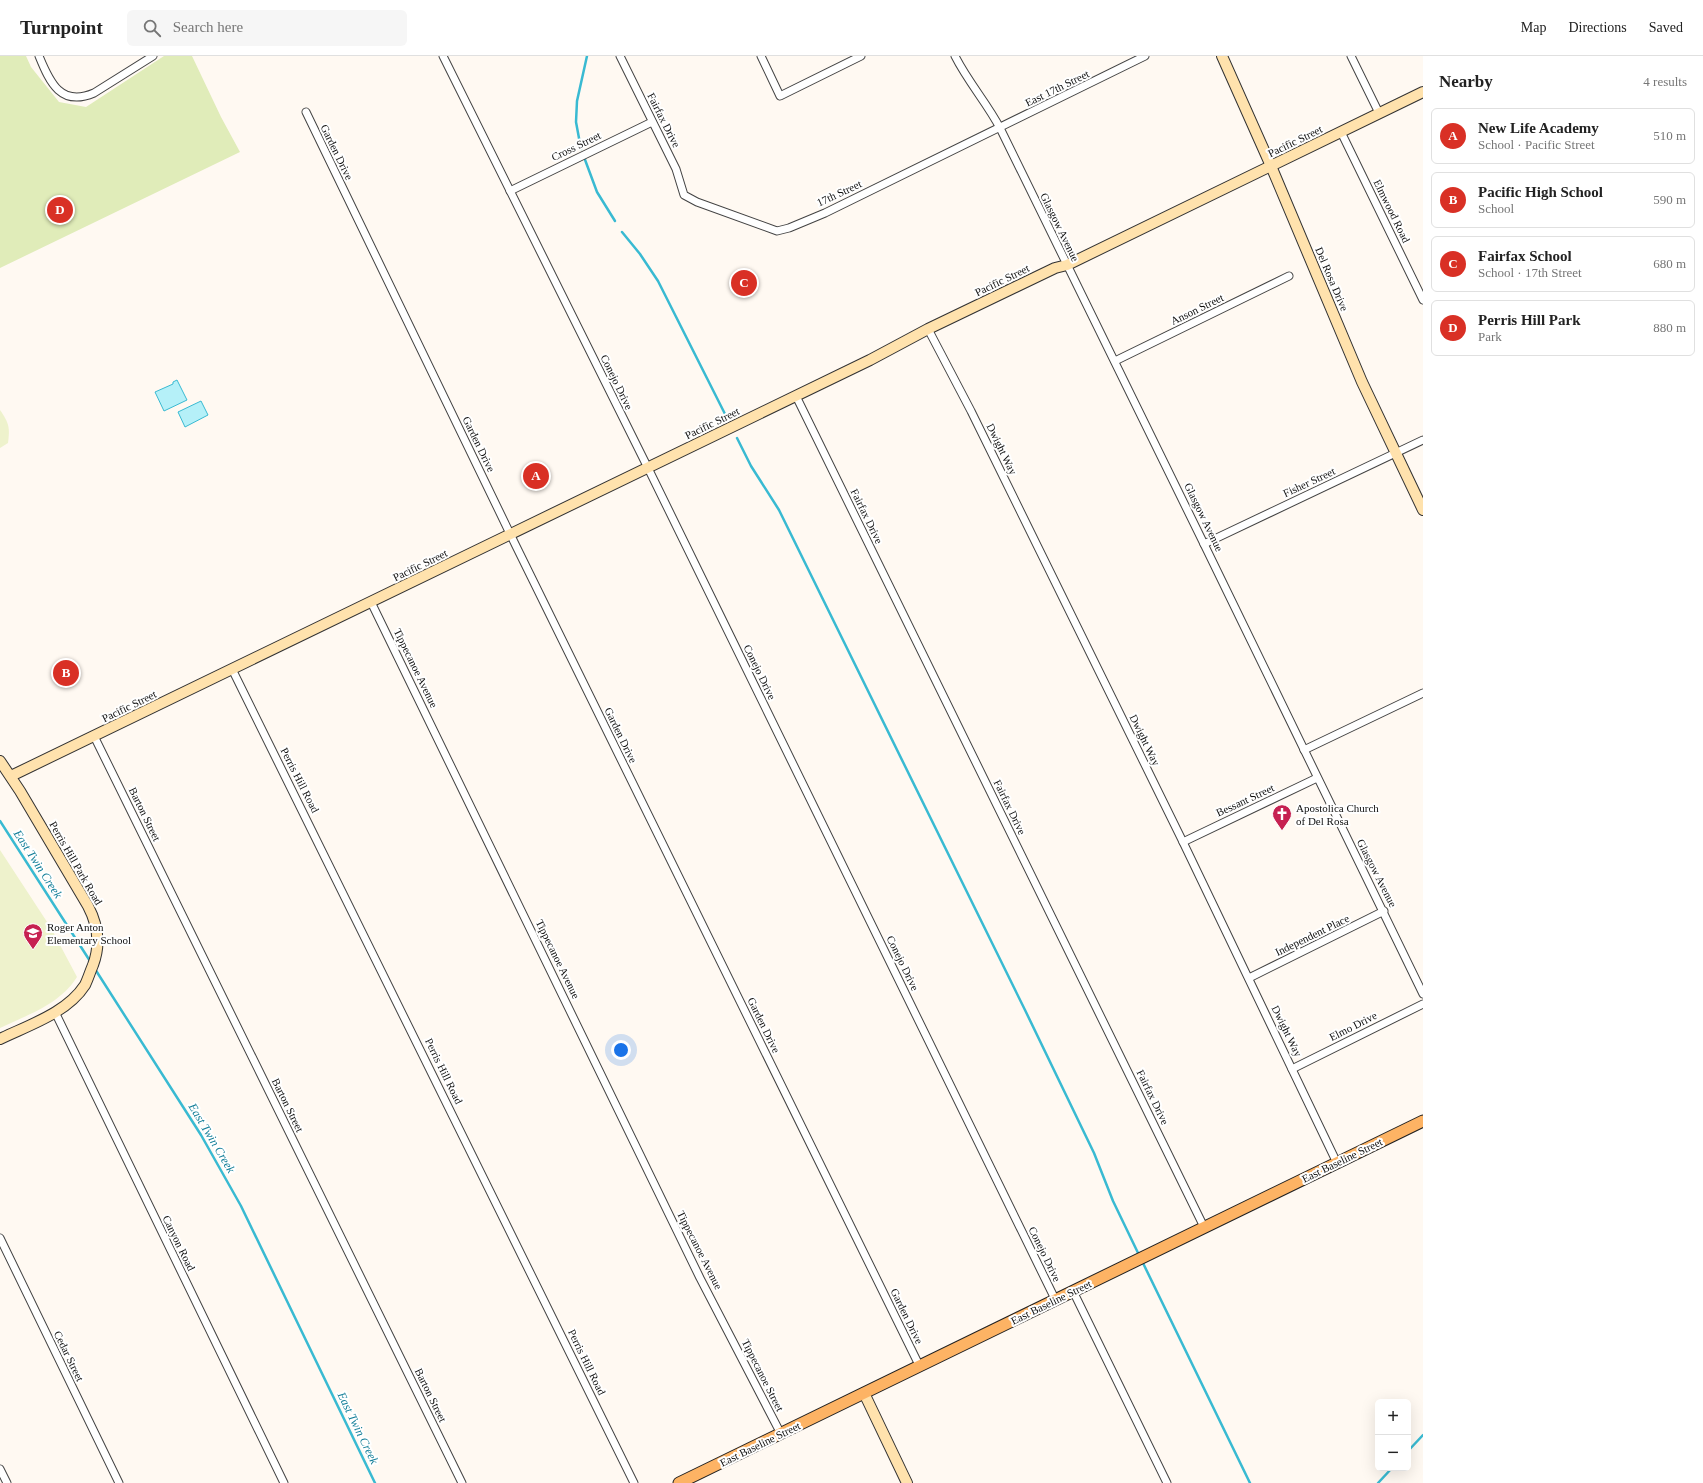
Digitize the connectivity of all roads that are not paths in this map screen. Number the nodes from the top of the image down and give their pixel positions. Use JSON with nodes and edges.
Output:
{"nodes":[{"id":1,"x":39,"y":56,"type":"edge"},
{"id":2,"x":153,"y":56,"type":"edge"},
{"id":3,"x":443,"y":56,"type":"edge"},
{"id":4,"x":620,"y":56,"type":"edge"},
{"id":5,"x":761,"y":56,"type":"edge"},
{"id":6,"x":861,"y":56,"type":"edge"},
{"id":7,"x":955,"y":56,"type":"edge"},
{"id":8,"x":1145,"y":56,"type":"edge"},
{"id":9,"x":1222,"y":56,"type":"edge"},
{"id":10,"x":1351,"y":56,"type":"edge"},
{"id":11,"x":1423,"y":92,"type":"edge"},
{"id":12,"x":306,"y":112,"type":"dead end"},
{"id":13,"x":1379,"y":113,"type":"junction"},
{"id":14,"x":652,"y":122,"type":"junction"},
{"id":15,"x":1000,"y":128,"type":"junction"},
{"id":16,"x":1341,"y":132,"type":"junction"},
{"id":17,"x":1271,"y":166,"type":"junction"},
{"id":18,"x":510,"y":191,"type":"junction"},
{"id":19,"x":684,"y":195,"type":"joint"},
{"id":20,"x":1067,"y":265,"type":"junction"},
{"id":21,"x":1289,"y":276,"type":"dead end"},
{"id":22,"x":1423,"y":300,"type":"edge"},
{"id":23,"x":928,"y":330,"type":"junction"},
{"id":24,"x":1115,"y":361,"type":"junction"},
{"id":25,"x":796,"y":396,"type":"junction"},
{"id":26,"x":1423,"y":440,"type":"edge"},
{"id":27,"x":1395,"y":453,"type":"junction"},
{"id":28,"x":648,"y":468,"type":"junction"},
{"id":29,"x":1423,"y":510,"type":"edge"},
{"id":30,"x":511,"y":534,"type":"junction"},
{"id":31,"x":1204,"y":544,"type":"junction"},
{"id":32,"x":372,"y":602,"type":"junction"},
{"id":33,"x":232,"y":669,"type":"junction"},
{"id":34,"x":1423,"y":693,"type":"edge"},
{"id":35,"x":94,"y":736,"type":"junction"},
{"id":36,"x":1304,"y":750,"type":"junction"},
{"id":37,"x":0,"y":761,"type":"edge"},
{"id":38,"x":11,"y":776,"type":"junction"},
{"id":39,"x":1317,"y":778,"type":"junction"},
{"id":40,"x":1183,"y":842,"type":"junction"},
{"id":41,"x":1384,"y":911,"type":"junction"},
{"id":42,"x":1249,"y":978,"type":"junction"},
{"id":43,"x":1423,"y":994,"type":"edge"},
{"id":44,"x":1423,"y":1004,"type":"edge"},
{"id":45,"x":55,"y":1012,"type":"junction"},
{"id":46,"x":0,"y":1039,"type":"edge"},
{"id":47,"x":1292,"y":1069,"type":"junction"},
{"id":48,"x":1423,"y":1121,"type":"edge"},
{"id":49,"x":1337,"y":1162,"type":"junction"},
{"id":50,"x":1204,"y":1227,"type":"junction"},
{"id":51,"x":0,"y":1238,"type":"edge"},
{"id":52,"x":1073,"y":1291,"type":"junction"},
{"id":53,"x":1055,"y":1299,"type":"junction"},
{"id":54,"x":726,"y":1326,"type":"joint"},
{"id":55,"x":919,"y":1365,"type":"junction"},
{"id":56,"x":864,"y":1393,"type":"junction"},
{"id":57,"x":781,"y":1434,"type":"junction"},
{"id":58,"x":0,"y":1469,"type":"edge"},
{"id":59,"x":7,"y":1483,"type":"edge"},
{"id":60,"x":119,"y":1483,"type":"edge"},
{"id":61,"x":284,"y":1483,"type":"edge"},
{"id":62,"x":462,"y":1483,"type":"edge"},
{"id":63,"x":634,"y":1483,"type":"edge"},
{"id":64,"x":679,"y":1483,"type":"edge"},
{"id":65,"x":907,"y":1483,"type":"edge"},
{"id":66,"x":1167,"y":1483,"type":"edge"}],
"edges":[{"from":1,"to":2,"type":"street"},
{"from":3,"to":18,"type":"street","name":"Conejo Drive"},
{"from":4,"to":14,"type":"street","name":"Fairfax Drive"},
{"from":5,"to":6,"type":"street"},
{"from":7,"to":15,"type":"street","name":"Glasgow Avenue"},
{"from":8,"to":15,"type":"street","name":"East 17th Street"},
{"from":9,"to":17,"type":"street","name":"Del Rosa Drive"},
{"from":10,"to":13,"type":"street"},
{"from":11,"to":13,"type":"street","name":"Pacific Street"},
{"from":12,"to":30,"type":"street","name":"Garden Drive"},
{"from":13,"to":16,"type":"street","name":"Pacific Street"},
{"from":14,"to":18,"type":"street","name":"Cross Street"},
{"from":14,"to":19,"type":"street","name":"Fairfax Drive"},
{"from":15,"to":19,"type":"street","name":"17th Street"},
{"from":15,"to":20,"type":"street","name":"Glasgow Avenue"},
{"from":16,"to":17,"type":"street","name":"Pacific Street"},
{"from":16,"to":22,"type":"street","name":"Elmwood Road"},
{"from":17,"to":20,"type":"street","name":"Pacific Street"},
{"from":17,"to":27,"type":"street","name":"Del Rosa Drive"},
{"from":18,"to":28,"type":"street","name":"Conejo Drive"},
{"from":20,"to":23,"type":"street","name":"Pacific Street"},
{"from":20,"to":24,"type":"street","name":"Glasgow Avenue"},
{"from":21,"to":24,"type":"street","name":"Anson Street"},
{"from":23,"to":25,"type":"street","name":"Pacific Street"},
{"from":23,"to":40,"type":"street","name":"Dwight Way"},
{"from":24,"to":31,"type":"street","name":"Glasgow Avenue"},
{"from":25,"to":28,"type":"street","name":"Pacific Street"},
{"from":25,"to":50,"type":"street","name":"Fairfax Drive"},
{"from":26,"to":27,"type":"street","name":"Fisher Street"},
{"from":27,"to":29,"type":"street","name":"Del Rosa Drive"},
{"from":27,"to":31,"type":"street","name":"Fisher Street"},
{"from":28,"to":30,"type":"street","name":"Pacific Street"},
{"from":28,"to":53,"type":"street","name":"Conejo Drive"},
{"from":30,"to":32,"type":"street","name":"Pacific Street"},
{"from":30,"to":55,"type":"street","name":"Garden Drive"},
{"from":31,"to":36,"type":"street","name":"Glasgow Avenue"},
{"from":32,"to":33,"type":"street","name":"Pacific Street"},
{"from":32,"to":54,"type":"street","name":"Tippecanoe Avenue"},
{"from":33,"to":35,"type":"street","name":"Pacific Street"},
{"from":33,"to":63,"type":"street","name":"Perris Hill Road"},
{"from":34,"to":36,"type":"street"},
{"from":35,"to":38,"type":"street","name":"Pacific Street"},
{"from":35,"to":62,"type":"street","name":"Barton Street"},
{"from":36,"to":39,"type":"street","name":"Glasgow Avenue"},
{"from":37,"to":38,"type":"street","name":"Perris Hill Park Road"},
{"from":38,"to":45,"type":"street","name":"Perris Hill Park Road"},
{"from":39,"to":40,"type":"street","name":"Bessant Street"},
{"from":39,"to":41,"type":"street","name":"Glasgow Avenue"},
{"from":40,"to":42,"type":"street","name":"Dwight Way"},
{"from":41,"to":42,"type":"street","name":"Independent Place"},
{"from":41,"to":43,"type":"street","name":"Glasgow Avenue"},
{"from":42,"to":47,"type":"street","name":"Dwight Way"},
{"from":44,"to":47,"type":"street","name":"Elmo Drive"},
{"from":45,"to":46,"type":"street"},
{"from":45,"to":61,"type":"street","name":"Canyon Road"},
{"from":47,"to":49,"type":"street","name":"Dwight Way"},
{"from":48,"to":49,"type":"main road","name":"East Baseline Street"},
{"from":49,"to":50,"type":"main road","name":"East Baseline Street"},
{"from":50,"to":52,"type":"main road","name":"East Baseline Street"},
{"from":51,"to":60,"type":"street","name":"Cedar Street"},
{"from":52,"to":53,"type":"main road","name":"East Baseline Street"},
{"from":52,"to":66,"type":"street","name":"Conejo Drive"},
{"from":53,"to":55,"type":"main road","name":"East Baseline Street"},
{"from":54,"to":57,"type":"street","name":"Tippecanoe Street"},
{"from":55,"to":56,"type":"main road","name":"East Baseline Street"},
{"from":56,"to":57,"type":"main road","name":"East Baseline Street"},
{"from":56,"to":65,"type":"street"},
{"from":57,"to":64,"type":"main road","name":"East Baseline Street"},
{"from":58,"to":59,"type":"street"}]}
